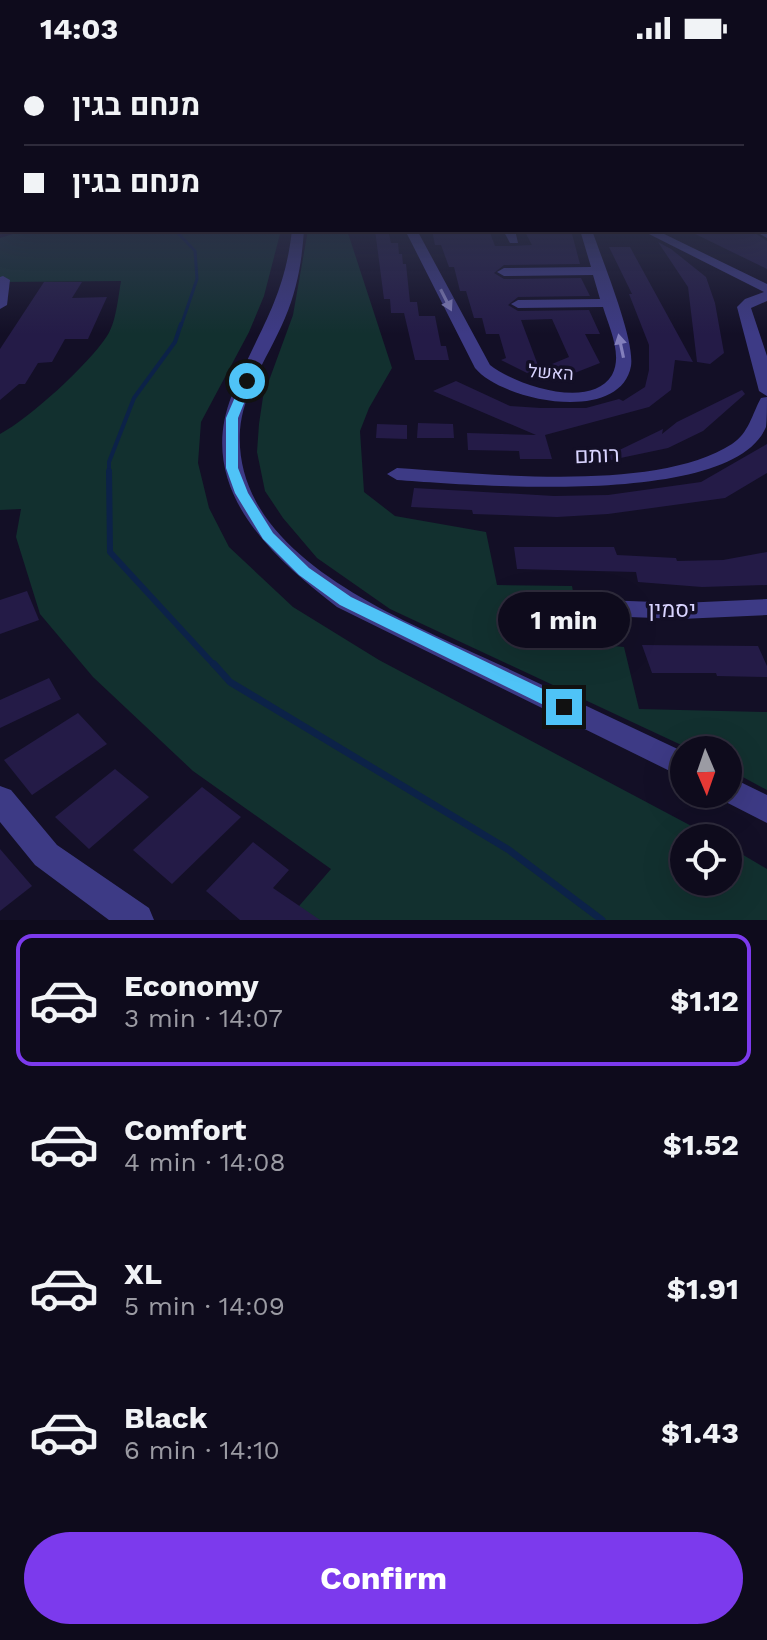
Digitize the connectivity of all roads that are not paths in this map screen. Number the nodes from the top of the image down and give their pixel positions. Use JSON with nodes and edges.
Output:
{"nodes":[{"id":1,"x":295,"y":253,"type":"edge"},
{"id":2,"x":423,"y":253,"type":"edge"},
{"id":3,"x":592,"y":253,"type":"edge"},
{"id":4,"x":694,"y":253,"type":"edge"},
{"id":5,"x":597,"y":271,"type":"junction"},
{"id":6,"x":504,"y":272,"type":"dead end"},
{"id":7,"x":3,"y":280,"type":"dead end"},
{"id":8,"x":767,"y":289,"type":"edge"},
{"id":9,"x":767,"y":296,"type":"edge"},
{"id":10,"x":608,"y":303,"type":"junction"},
{"id":11,"x":518,"y":304,"type":"dead end"},
{"id":12,"x":0,"y":305,"type":"edge"},
{"id":13,"x":767,"y":391,"type":"edge"},
{"id":14,"x":767,"y":402,"type":"edge"},
{"id":15,"x":397,"y":474,"type":"dead end"},
{"id":16,"x":577,"y":607,"type":"dead end"},
{"id":17,"x":767,"y":607,"type":"edge"},
{"id":18,"x":670,"y":759,"type":"edge"},
{"id":19,"x":742,"y":797,"type":"edge"},
{"id":20,"x":0,"y":799,"type":"edge"},
{"id":21,"x":767,"y":810,"type":"edge"},
{"id":22,"x":137,"y":920,"type":"edge"}],
"edges":[{"from":1,"to":18,"type":"street"},
{"from":2,"to":10,"type":"street","name":"האשל","one_way":true},
{"from":3,"to":5,"type":"street","name":"האשל"},
{"from":4,"to":8,"type":"street"},
{"from":5,"to":6,"type":"street"},
{"from":5,"to":10,"type":"street","name":"האשל"},
{"from":7,"to":12,"type":"street"},
{"from":9,"to":13,"type":"street"},
{"from":10,"to":11,"type":"street"},
{"from":14,"to":15,"type":"street","name":"רותם"},
{"from":16,"to":17,"type":"street","name":"יסמין"},
{"from":19,"to":21,"type":"street"},
{"from":20,"to":22,"type":"street"}]}
